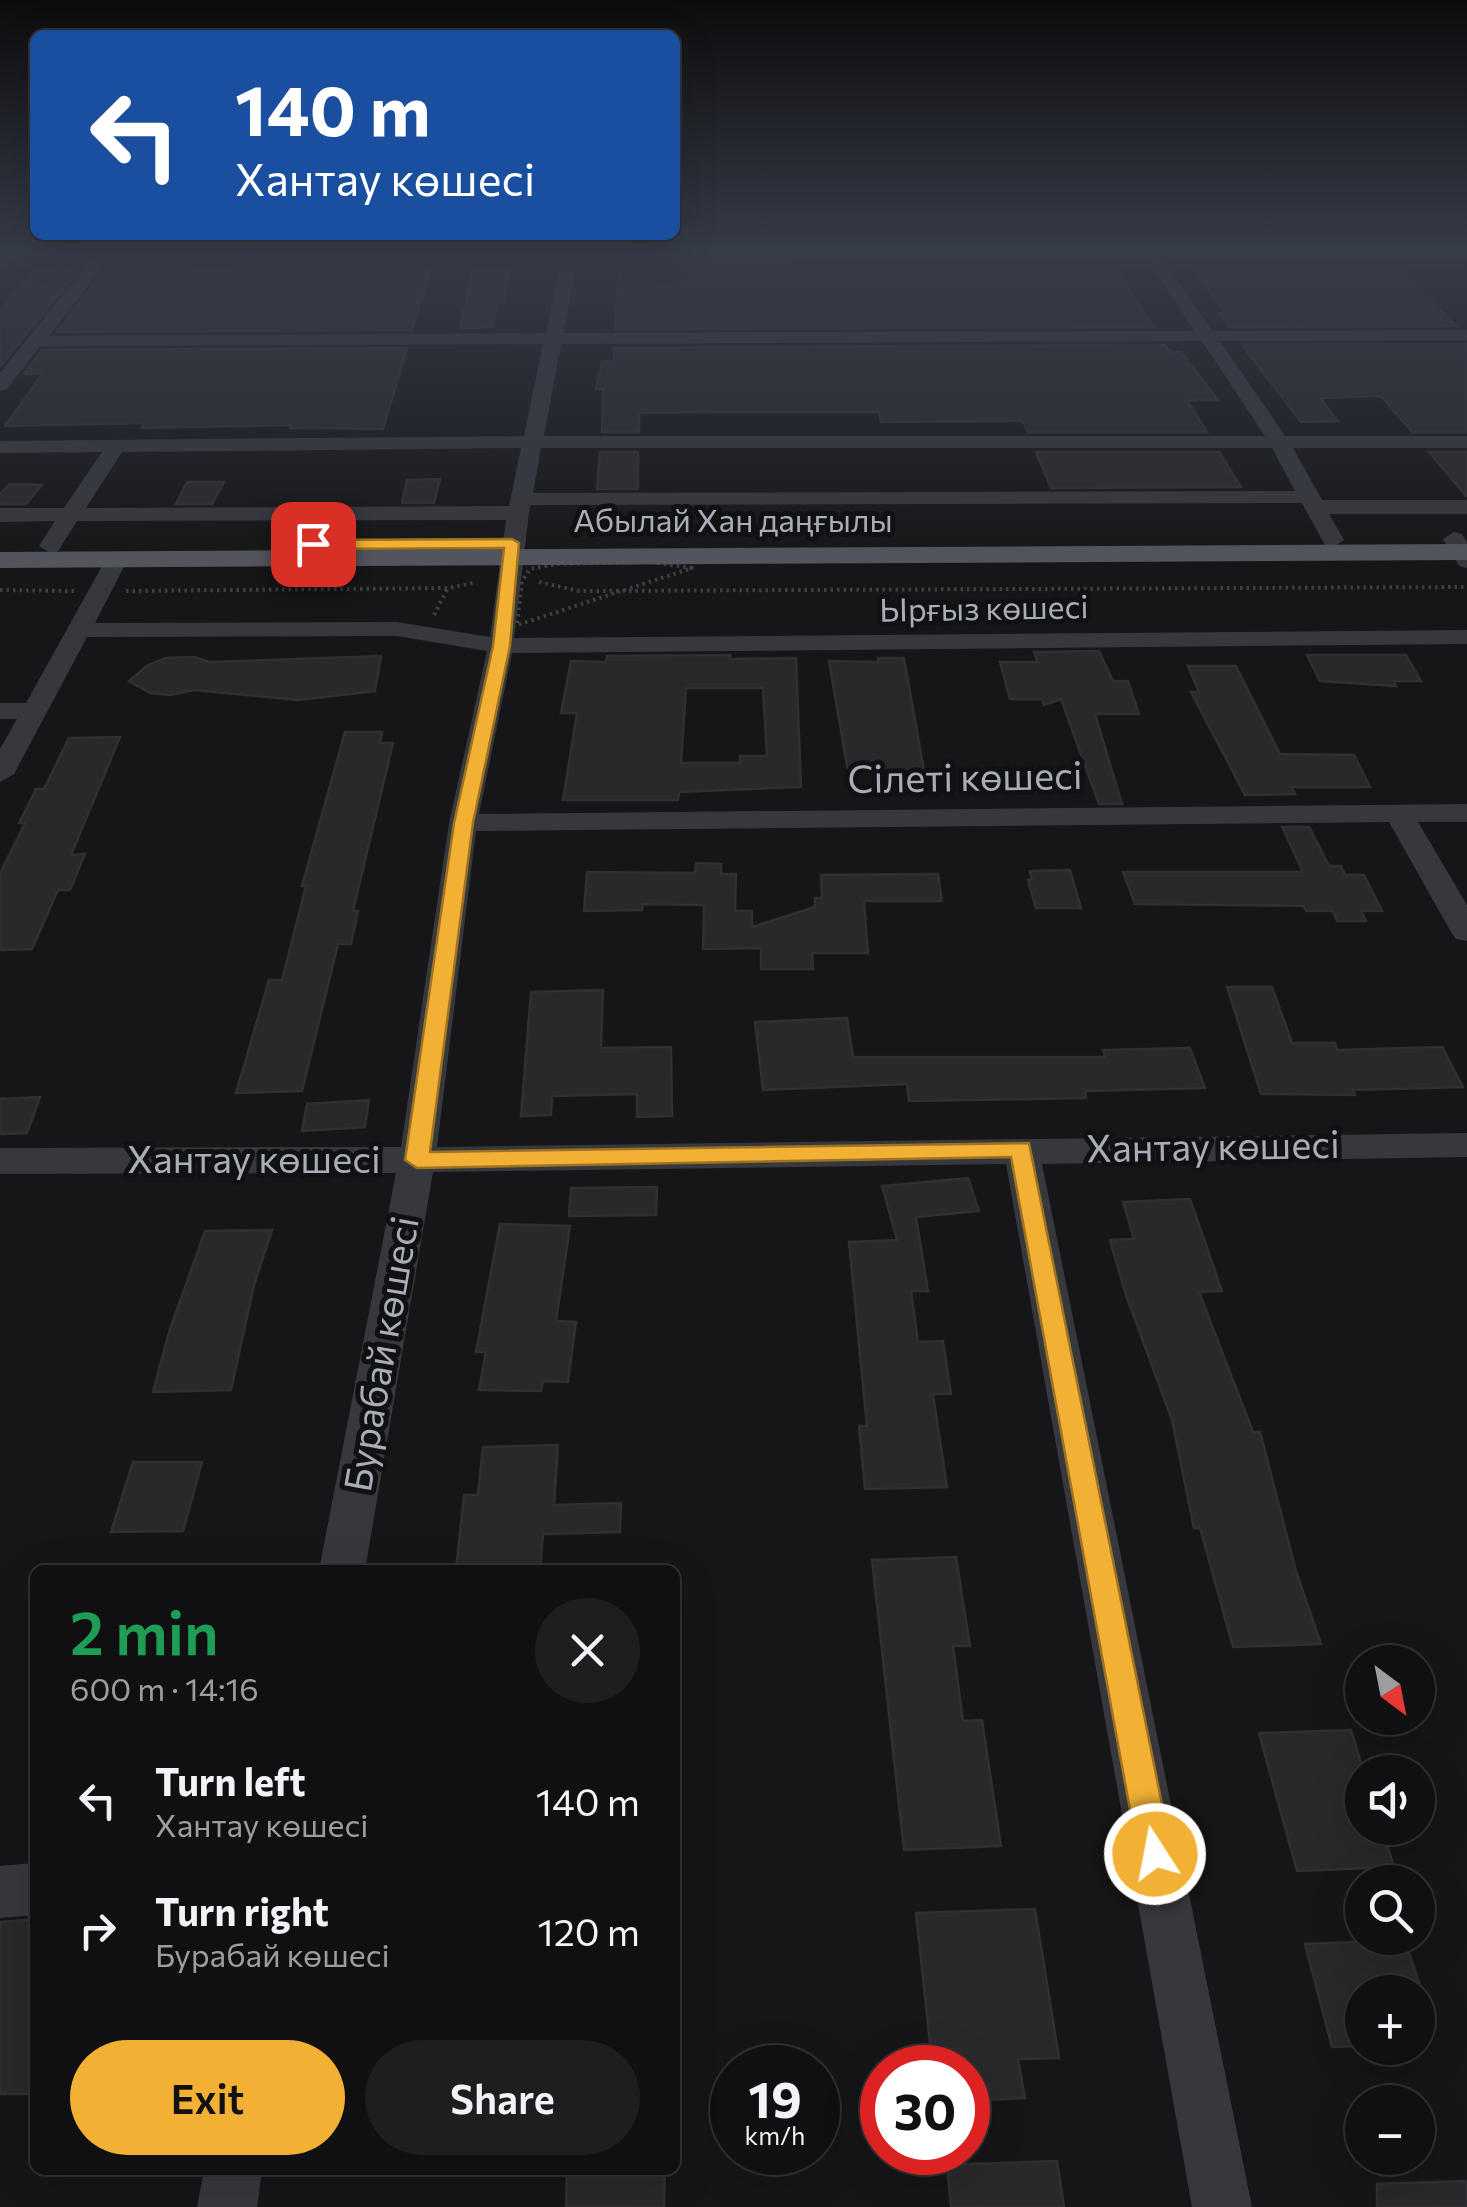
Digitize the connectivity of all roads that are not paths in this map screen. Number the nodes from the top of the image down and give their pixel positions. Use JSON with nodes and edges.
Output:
{"nodes":[{"id":1,"x":24,"y":355,"type":"edge"},
{"id":2,"x":550,"y":355,"type":"edge"},
{"id":3,"x":1218,"y":355,"type":"edge"},
{"id":4,"x":0,"y":385,"type":"edge"},
{"id":5,"x":1278,"y":440,"type":"junction"},
{"id":6,"x":532,"y":442,"type":"junction"},
{"id":7,"x":1467,"y":442,"type":"edge"},
{"id":8,"x":116,"y":446,"type":"junction"},
{"id":9,"x":0,"y":447,"type":"edge"},
{"id":10,"x":1312,"y":502,"type":"junction"},
{"id":11,"x":1467,"y":507,"type":"edge"},
{"id":12,"x":0,"y":515,"type":"edge"},
{"id":13,"x":72,"y":515,"type":"junction"},
{"id":14,"x":517,"y":538,"type":"junction"},
{"id":15,"x":1333,"y":540,"type":"junction"},
{"id":16,"x":0,"y":546,"type":"edge"},
{"id":17,"x":50,"y":546,"type":"junction"},
{"id":18,"x":1463,"y":549,"type":"edge"},
{"id":19,"x":116,"y":559,"type":"junction"},
{"id":20,"x":0,"y":560,"type":"edge"},
{"id":21,"x":77,"y":630,"type":"junction"},
{"id":22,"x":509,"y":636,"type":"junction"},
{"id":23,"x":1467,"y":638,"type":"edge"},
{"id":24,"x":36,"y":710,"type":"junction"},
{"id":25,"x":0,"y":711,"type":"edge"},
{"id":26,"x":0,"y":774,"type":"edge"},
{"id":27,"x":1398,"y":814,"type":"junction"},
{"id":28,"x":1467,"y":814,"type":"edge"},
{"id":29,"x":463,"y":823,"type":"junction"},
{"id":30,"x":1467,"y":932,"type":"edge"},
{"id":31,"x":1467,"y":1144,"type":"edge"},
{"id":32,"x":1021,"y":1149,"type":"junction"},
{"id":33,"x":417,"y":1160,"type":"junction"},
{"id":34,"x":0,"y":1161,"type":"edge"},
{"id":35,"x":343,"y":1565,"type":"edge"},
{"id":36,"x":30,"y":1889,"type":"edge"},
{"id":37,"x":0,"y":1892,"type":"edge"},
{"id":38,"x":232,"y":2175,"type":"edge"},
{"id":39,"x":226,"y":2207,"type":"edge"},
{"id":40,"x":1222,"y":2207,"type":"edge"}],
"edges":[{"from":1,"to":4,"type":"street"},
{"from":2,"to":6,"type":"street","name":"Бурабай көшесі"},
{"from":3,"to":5,"type":"street"},
{"from":5,"to":6,"type":"street"},
{"from":5,"to":7,"type":"street"},
{"from":5,"to":10,"type":"street"},
{"from":6,"to":8,"type":"street"},
{"from":6,"to":14,"type":"street","name":"Бурабай көшесі"},
{"from":8,"to":9,"type":"street"},
{"from":8,"to":13,"type":"street"},
{"from":10,"to":11,"type":"street"},
{"from":10,"to":14,"type":"street"},
{"from":10,"to":15,"type":"street"},
{"from":12,"to":13,"type":"street"},
{"from":13,"to":14,"type":"street"},
{"from":13,"to":17,"type":"street"},
{"from":14,"to":15,"type":"main road","name":"Абылай Хан даңғылы"},
{"from":14,"to":17,"type":"main road","name":"Абылай Хан даңғылы"},
{"from":14,"to":18,"type":"main road","name":"Абылай Хан даңғылы"},
{"from":14,"to":19,"type":"main road","name":"Абылай Хан даңғылы"},
{"from":14,"to":22,"type":"street","name":"Бурабай көшесі"},
{"from":15,"to":18,"type":"main road","name":"Абылай Хан даңғылы"},
{"from":16,"to":17,"type":"main road","name":"Абылай Хан даңғылы"},
{"from":19,"to":20,"type":"main road","name":"Абылай Хан даңғылы"},
{"from":19,"to":21,"type":"street"},
{"from":21,"to":22,"type":"street","name":"Ырғыз көшесі"},
{"from":21,"to":24,"type":"street"},
{"from":22,"to":23,"type":"street","name":"Ырғыз көшесі"},
{"from":22,"to":29,"type":"street","name":"Бурабай көшесі"},
{"from":24,"to":25,"type":"street"},
{"from":24,"to":26,"type":"street"},
{"from":27,"to":28,"type":"street","name":"Сілеті көшесі"},
{"from":27,"to":29,"type":"street","name":"Сілеті көшесі"},
{"from":27,"to":30,"type":"street"},
{"from":29,"to":33,"type":"street","name":"Бурабай көшесі"},
{"from":31,"to":32,"type":"street","name":"Хантау көшесі"},
{"from":32,"to":33,"type":"street","name":"Хантау көшесі"},
{"from":32,"to":40,"type":"street"},
{"from":33,"to":34,"type":"street","name":"Хантау көшесі"},
{"from":33,"to":35,"type":"street","name":"Бурабай көшесі"},
{"from":36,"to":37,"type":"street"},
{"from":38,"to":39,"type":"street"}]}
